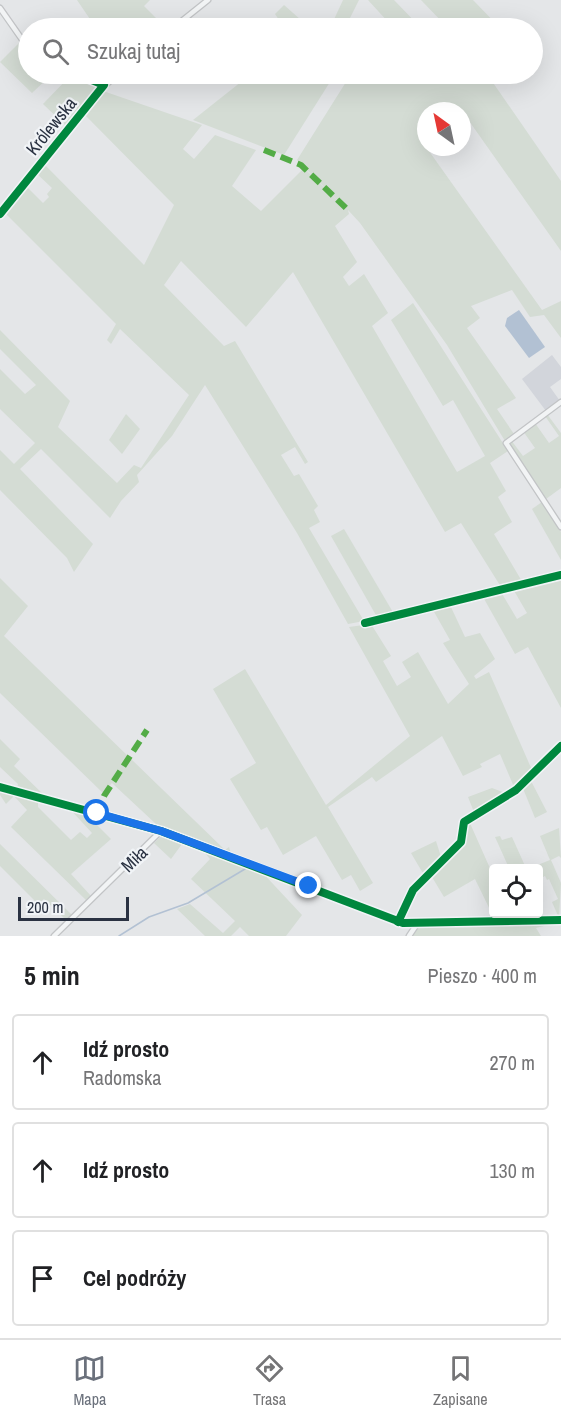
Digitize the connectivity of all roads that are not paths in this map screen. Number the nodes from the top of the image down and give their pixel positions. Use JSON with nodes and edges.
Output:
{"nodes":[{"id":1,"x":208,"y":0,"type":"edge"},
{"id":2,"x":0,"y":8,"type":"edge"},
{"id":3,"x":186,"y":18,"type":"edge"},
{"id":4,"x":18,"y":34,"type":"edge"},
{"id":5,"x":104,"y":85,"type":"edge"},
{"id":6,"x":0,"y":214,"type":"edge"},
{"id":7,"x":561,"y":402,"type":"edge"},
{"id":8,"x":561,"y":527,"type":"edge"},
{"id":9,"x":561,"y":576,"type":"edge"},
{"id":10,"x":365,"y":623,"type":"dead end"},
{"id":11,"x":561,"y":746,"type":"edge"},
{"id":12,"x":0,"y":787,"type":"edge"},
{"id":13,"x":161,"y":831,"type":"junction"},
{"id":14,"x":561,"y":920,"type":"edge"},
{"id":15,"x":398,"y":922,"type":"junction"},
{"id":16,"x":417,"y":924,"type":"junction"},
{"id":17,"x":54,"y":936,"type":"edge"},
{"id":18,"x":409,"y":936,"type":"edge"}],
"edges":[{"from":1,"to":3,"type":"street"},
{"from":2,"to":4,"type":"street"},
{"from":5,"to":6,"type":"street","name":"Królewska"},
{"from":7,"to":8,"type":"street"},
{"from":9,"to":10,"type":"street"},
{"from":11,"to":15,"type":"street"},
{"from":12,"to":13,"type":"street"},
{"from":13,"to":15,"type":"street"},
{"from":13,"to":17,"type":"street","name":"Miła"},
{"from":14,"to":16,"type":"street"},
{"from":15,"to":16,"type":"street"},
{"from":16,"to":18,"type":"street"}]}
